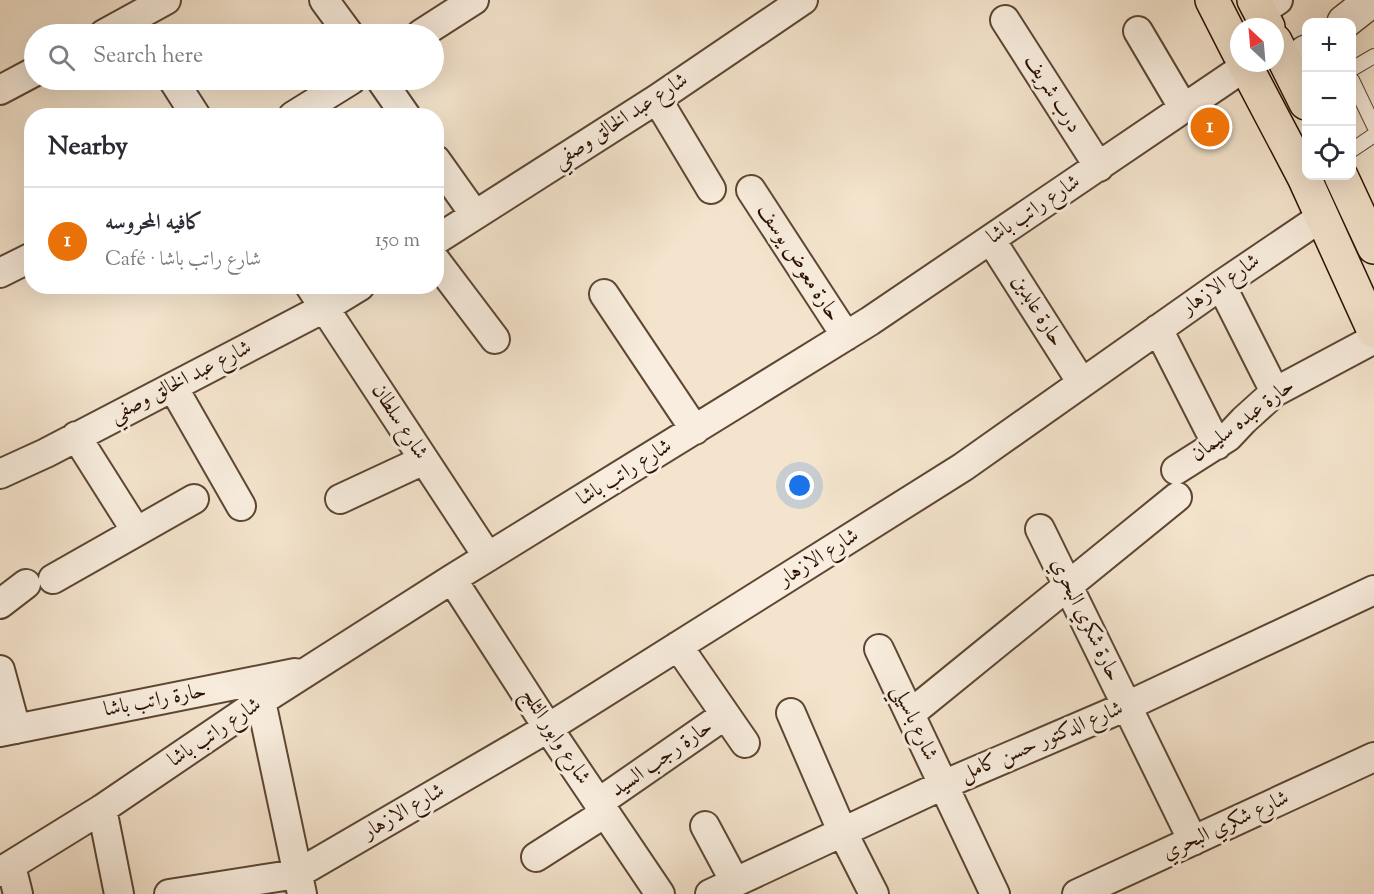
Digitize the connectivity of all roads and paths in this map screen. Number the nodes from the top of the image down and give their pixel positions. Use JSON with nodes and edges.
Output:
{"nodes":[{"id":1,"x":166,"y":0,"type":"edge"},
{"id":2,"x":324,"y":0,"type":"edge"},
{"id":3,"x":474,"y":0,"type":"edge"},
{"id":4,"x":803,"y":0,"type":"edge"},
{"id":5,"x":1212,"y":0,"type":"edge"},
{"id":6,"x":1372,"y":0,"type":"edge"},
{"id":7,"x":133,"y":18,"type":"edge"},
{"id":8,"x":1349,"y":18,"type":"edge"},
{"id":9,"x":1005,"y":20,"type":"dead end"},
{"id":10,"x":342,"y":24,"type":"edge"},
{"id":11,"x":437,"y":24,"type":"edge"},
{"id":12,"x":1138,"y":31,"type":"dead end"},
{"id":13,"x":1230,"y":35,"type":"edge"},
{"id":14,"x":1290,"y":53,"type":"edge"},
{"id":15,"x":1374,"y":56,"type":"edge"},
{"id":16,"x":1356,"y":67,"type":"edge"},
{"id":17,"x":1230,"y":72,"type":"edge"},
{"id":18,"x":1249,"y":72,"type":"edge"},
{"id":19,"x":24,"y":77,"type":"edge"},
{"id":20,"x":1302,"y":88,"type":"edge"},
{"id":21,"x":1356,"y":88,"type":"edge"},
{"id":22,"x":0,"y":90,"type":"edge"},
{"id":23,"x":179,"y":90,"type":"edge"},
{"id":24,"x":335,"y":90,"type":"edge"},
{"id":25,"x":388,"y":90,"type":"edge"},
{"id":26,"x":657,"y":99,"type":"junction"},
{"id":27,"x":191,"y":108,"type":"edge"},
{"id":28,"x":306,"y":108,"type":"edge"},
{"id":29,"x":400,"y":108,"type":"edge"},
{"id":30,"x":1184,"y":109,"type":"junction"},
{"id":31,"x":1374,"y":126,"type":"edge"},
{"id":32,"x":1374,"y":135,"type":"edge"},
{"id":33,"x":1356,"y":147,"type":"edge"},
{"id":34,"x":1099,"y":167,"type":"junction"},
{"id":35,"x":1302,"y":169,"type":"edge"},
{"id":36,"x":444,"y":171,"type":"edge"},
{"id":37,"x":1308,"y":180,"type":"edge"},
{"id":38,"x":1343,"y":180,"type":"edge"},
{"id":39,"x":711,"y":189,"type":"dead end"},
{"id":40,"x":751,"y":190,"type":"dead end"},
{"id":41,"x":475,"y":215,"type":"junction"},
{"id":42,"x":1323,"y":216,"type":"junction"},
{"id":43,"x":444,"y":235,"type":"edge"},
{"id":44,"x":991,"y":240,"type":"junction"},
{"id":45,"x":1374,"y":247,"type":"edge"},
{"id":46,"x":24,"y":261,"type":"edge"},
{"id":47,"x":444,"y":272,"type":"edge"},
{"id":48,"x":0,"y":273,"type":"edge"},
{"id":49,"x":1221,"y":285,"type":"junction"},
{"id":50,"x":604,"y":294,"type":"dead end"},
{"id":51,"x":317,"y":297,"type":"edge"},
{"id":52,"x":1158,"y":329,"type":"junction"},
{"id":53,"x":1374,"y":331,"type":"edge"},
{"id":54,"x":846,"y":336,"type":"junction"},
{"id":55,"x":495,"y":339,"type":"dead end"},
{"id":56,"x":1374,"y":339,"type":"edge"},
{"id":57,"x":1082,"y":383,"type":"junction"},
{"id":58,"x":172,"y":387,"type":"junction"},
{"id":59,"x":1275,"y":392,"type":"junction"},
{"id":60,"x":695,"y":430,"type":"junction"},
{"id":61,"x":76,"y":436,"type":"junction"},
{"id":62,"x":1217,"y":445,"type":"junction"},
{"id":63,"x":424,"y":460,"type":"junction"},
{"id":64,"x":0,"y":474,"type":"edge"},
{"id":65,"x":194,"y":499,"type":"dead end"},
{"id":66,"x":340,"y":499,"type":"dead end"},
{"id":67,"x":241,"y":506,"type":"dead end"},
{"id":68,"x":1040,"y":529,"type":"dead end"},
{"id":69,"x":136,"y":531,"type":"junction"},
{"id":70,"x":488,"y":557,"type":"junction"},
{"id":71,"x":452,"y":579,"type":"junction"},
{"id":72,"x":1069,"y":587,"type":"junction"},
{"id":73,"x":1374,"y":590,"type":"edge"},
{"id":74,"x":0,"y":604,"type":"edge"},
{"id":75,"x":678,"y":646,"type":"junction"},
{"id":76,"x":879,"y":649,"type":"dead end"},
{"id":77,"x":311,"y":669,"type":"junction"},
{"id":78,"x":0,"y":670,"type":"edge"},
{"id":79,"x":261,"y":701,"type":"junction"},
{"id":80,"x":1127,"y":706,"type":"junction"},
{"id":81,"x":791,"y":713,"type":"dead end"},
{"id":82,"x":910,"y":714,"type":"junction"},
{"id":83,"x":726,"y":715,"type":"junction"},
{"id":84,"x":548,"y":728,"type":"junction"},
{"id":85,"x":8,"y":731,"type":"edge"},
{"id":86,"x":745,"y":743,"type":"dead end"},
{"id":87,"x":1374,"y":757,"type":"edge"},
{"id":88,"x":942,"y":785,"type":"junction"},
{"id":89,"x":602,"y":808,"type":"junction"},
{"id":90,"x":102,"y":809,"type":"junction"},
{"id":91,"x":705,"y":826,"type":"dead end"},
{"id":92,"x":842,"y":831,"type":"junction"},
{"id":93,"x":1193,"y":841,"type":"junction"},
{"id":94,"x":536,"y":857,"type":"dead end"},
{"id":95,"x":6,"y":869,"type":"edge"},
{"id":96,"x":735,"y":882,"type":"junction"},
{"id":97,"x":300,"y":884,"type":"edge"},
{"id":98,"x":1086,"y":892,"type":"edge"},
{"id":99,"x":18,"y":894,"type":"edge"},
{"id":100,"x":119,"y":894,"type":"edge"},
{"id":101,"x":170,"y":894,"type":"edge"},
{"id":102,"x":660,"y":894,"type":"edge"},
{"id":103,"x":710,"y":894,"type":"edge"},
{"id":104,"x":874,"y":894,"type":"edge"},
{"id":105,"x":995,"y":894,"type":"edge"}],
"edges":[{"from":1,"to":7,"type":"street"},
{"from":2,"to":10,"type":"street"},
{"from":3,"to":11,"type":"street"},
{"from":4,"to":26,"type":"street","name":"شارع عبد الخالق وصفي"},
{"from":5,"to":13,"type":"main road"},
{"from":6,"to":8,"type":"street"},
{"from":9,"to":34,"type":"street","name":"درب شريف"},
{"from":12,"to":30,"type":"street"},
{"from":14,"to":20,"type":"main road"},
{"from":15,"to":16,"type":"lane"},
{"from":17,"to":30,"type":"street","name":"شارع راتب باشا"},
{"from":18,"to":35,"type":"main road"},
{"from":19,"to":22,"type":"street"},
{"from":21,"to":31,"type":"lane"},
{"from":23,"to":27,"type":"street"},
{"from":24,"to":28,"type":"street"},
{"from":25,"to":29,"type":"street"},
{"from":26,"to":39,"type":"street"},
{"from":26,"to":41,"type":"street","name":"شارع عبد الخالق وصفي"},
{"from":30,"to":34,"type":"street","name":"شارع راتب باشا"},
{"from":32,"to":33,"type":"lane"},
{"from":34,"to":44,"type":"street","name":"شارع راتب باشا"},
{"from":36,"to":41,"type":"street"},
{"from":37,"to":42,"type":"main road"},
{"from":38,"to":45,"type":"main road"},
{"from":40,"to":54,"type":"street","name":"حارة معوض يوسف"},
{"from":41,"to":43,"type":"street","name":"شارع عبد الخالق وصفي"},
{"from":42,"to":49,"type":"street","name":"شارع الازهار"},
{"from":42,"to":53,"type":"main road"},
{"from":44,"to":54,"type":"street","name":"شارع راتب باشا"},
{"from":44,"to":57,"type":"street","name":"حارة عابدين"},
{"from":46,"to":48,"type":"street"},
{"from":47,"to":55,"type":"street"},
{"from":49,"to":52,"type":"street","name":"شارع الازهار"},
{"from":49,"to":59,"type":"street"},
{"from":50,"to":60,"type":"street"},
{"from":51,"to":58,"type":"street","name":"شارع عبد الخالق وصفي"},
{"from":51,"to":63,"type":"street","name":"شارع سلطان"},
{"from":52,"to":57,"type":"street","name":"شارع الازهار"},
{"from":52,"to":62,"type":"street"},
{"from":54,"to":60,"type":"street","name":"شارع راتب باشا"},
{"from":56,"to":59,"type":"street","name":"حارة عبده سليمان"},
{"from":57,"to":75,"type":"street","name":"شارع الازهار"},
{"from":58,"to":61,"type":"street","name":"شارع عبد الخالق وصفي"},
{"from":58,"to":67,"type":"street"},
{"from":59,"to":62,"type":"street","name":"حارة عبده سليمان"},
{"from":60,"to":70,"type":"street","name":"شارع راتب باشا"},
{"from":61,"to":64,"type":"street","name":"شارع عبد الخالق وصفي"},
{"from":61,"to":69,"type":"street"},
{"from":62,"to":72,"type":"street","name":"حارة عبده سليمان"},
{"from":63,"to":66,"type":"street"},
{"from":63,"to":70,"type":"street","name":"شارع سلطان"},
{"from":65,"to":69,"type":"street"},
{"from":68,"to":72,"type":"street","name":"حارة شكري البحري"},
{"from":69,"to":74,"type":"street"},
{"from":70,"to":71,"type":"street","name":"شارع راتب باشا"},
{"from":71,"to":77,"type":"street","name":"شارع راتب باشا"},
{"from":71,"to":84,"type":"street","name":"شارع وابور الثلج"},
{"from":72,"to":80,"type":"street","name":"حارة شكري البحري"},
{"from":72,"to":82,"type":"street","name":"حارة عبده سليمان"},
{"from":73,"to":80,"type":"street","name":"شارع الدكتور حسن كامل"},
{"from":75,"to":83,"type":"street"},
{"from":75,"to":84,"type":"street","name":"شارع الازهار"},
{"from":76,"to":82,"type":"street","name":"شارع باسيلي"},
{"from":77,"to":79,"type":"street","name":"شارع راتب باشا"},
{"from":77,"to":85,"type":"street","name":"حارة راتب باشا"},
{"from":78,"to":85,"type":"street"},
{"from":79,"to":90,"type":"street","name":"شارع راتب باشا"},
{"from":79,"to":97,"type":"street"},
{"from":80,"to":88,"type":"street","name":"شارع الدكتور حسن كامل"},
{"from":80,"to":93,"type":"street","name":"حارة شكري البحري"},
{"from":81,"to":92,"type":"street"},
{"from":82,"to":88,"type":"street","name":"شارع باسيلي"},
{"from":83,"to":86,"type":"street"},
{"from":83,"to":89,"type":"street","name":"حارة رجب السيد"},
{"from":84,"to":89,"type":"street","name":"شارع وابور الثلج"},
{"from":84,"to":97,"type":"street","name":"شارع الازهار"},
{"from":87,"to":93,"type":"street","name":"شارع شكري البحري"},
{"from":88,"to":92,"type":"street","name":"شارع الدكتور حسن كامل"},
{"from":88,"to":105,"type":"street","name":"شارع باسيلي"},
{"from":89,"to":94,"type":"street","name":"حارة رجب السيد"},
{"from":89,"to":102,"type":"street","name":"شارع وابور الثلج"},
{"from":90,"to":95,"type":"street","name":"شارع راتب باشا"},
{"from":90,"to":100,"type":"street"},
{"from":91,"to":96,"type":"street"},
{"from":92,"to":96,"type":"street","name":"شارع الدكتور حسن كامل"},
{"from":92,"to":104,"type":"street"},
{"from":93,"to":98,"type":"street","name":"شارع شكري البحري"},
{"from":95,"to":99,"type":"street"},
{"from":96,"to":103,"type":"street","name":"شارع الدكتور حسن كامل"},
{"from":97,"to":101,"type":"street"}]}
